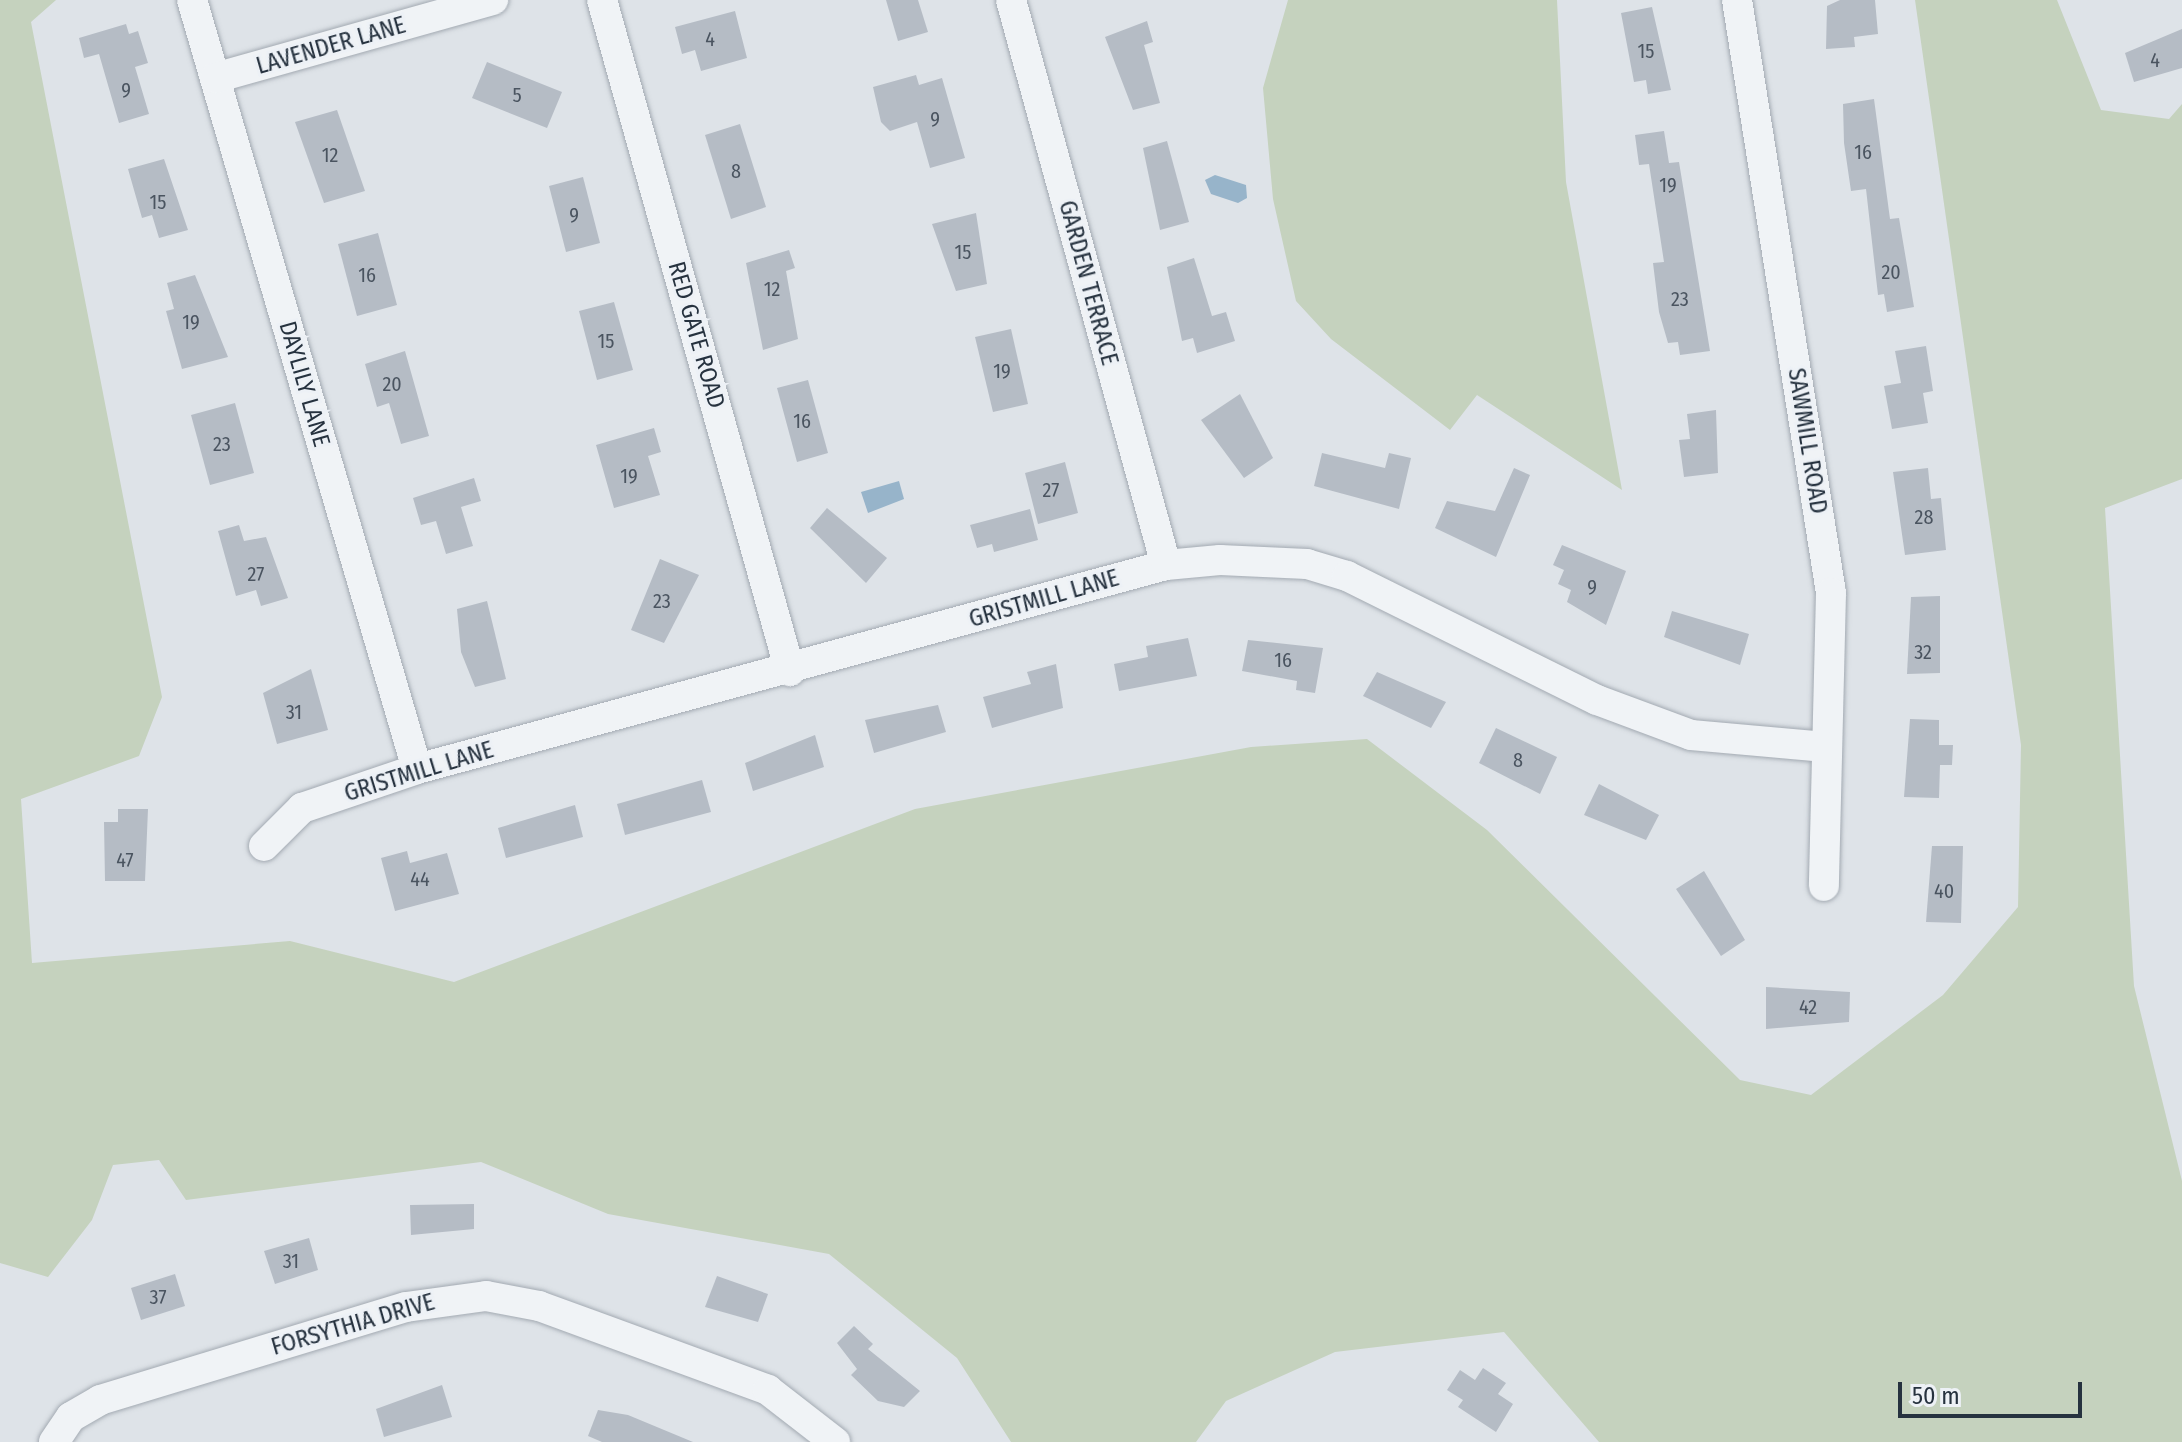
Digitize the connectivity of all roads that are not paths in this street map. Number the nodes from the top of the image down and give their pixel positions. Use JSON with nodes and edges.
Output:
{"nodes":[{"id":1,"x":192,"y":0,"type":"edge"},
{"id":2,"x":493,"y":0,"type":"edge"},
{"id":3,"x":602,"y":0,"type":"edge"},
{"id":4,"x":1011,"y":0,"type":"edge"},
{"id":5,"x":1737,"y":0,"type":"edge"},
{"id":6,"x":215,"y":78,"type":"junction"},
{"id":7,"x":1166,"y":565,"type":"junction"},
{"id":8,"x":790,"y":671,"type":"junction"},
{"id":9,"x":1825,"y":747,"type":"junction"},
{"id":10,"x":417,"y":769,"type":"junction"},
{"id":11,"x":264,"y":846,"type":"dead end"},
{"id":12,"x":1824,"y":886,"type":"dead end"},
{"id":13,"x":54,"y":1442,"type":"edge"},
{"id":14,"x":835,"y":1442,"type":"edge"}],
"edges":[{"from":1,"to":6,"type":"street","name":"DAYLILY LANE"},
{"from":2,"to":6,"type":"street","name":"LAVENDER LANE"},
{"from":3,"to":8,"type":"street","name":"RED GATE ROAD"},
{"from":4,"to":7,"type":"street","name":"GARDEN TERRACE"},
{"from":5,"to":9,"type":"street","name":"SAWMILL ROAD"},
{"from":6,"to":10,"type":"street","name":"DAYLILY LANE"},
{"from":7,"to":8,"type":"street","name":"GRISTMILL LANE"},
{"from":7,"to":9,"type":"street","name":"GRISTMILL LANE"},
{"from":8,"to":10,"type":"street","name":"GRISTMILL LANE"},
{"from":9,"to":12,"type":"street","name":"SAWMILL ROAD"},
{"from":10,"to":11,"type":"street","name":"GRISTMILL LANE"},
{"from":13,"to":14,"type":"street","name":"FORSYTHIA DRIVE"}]}
